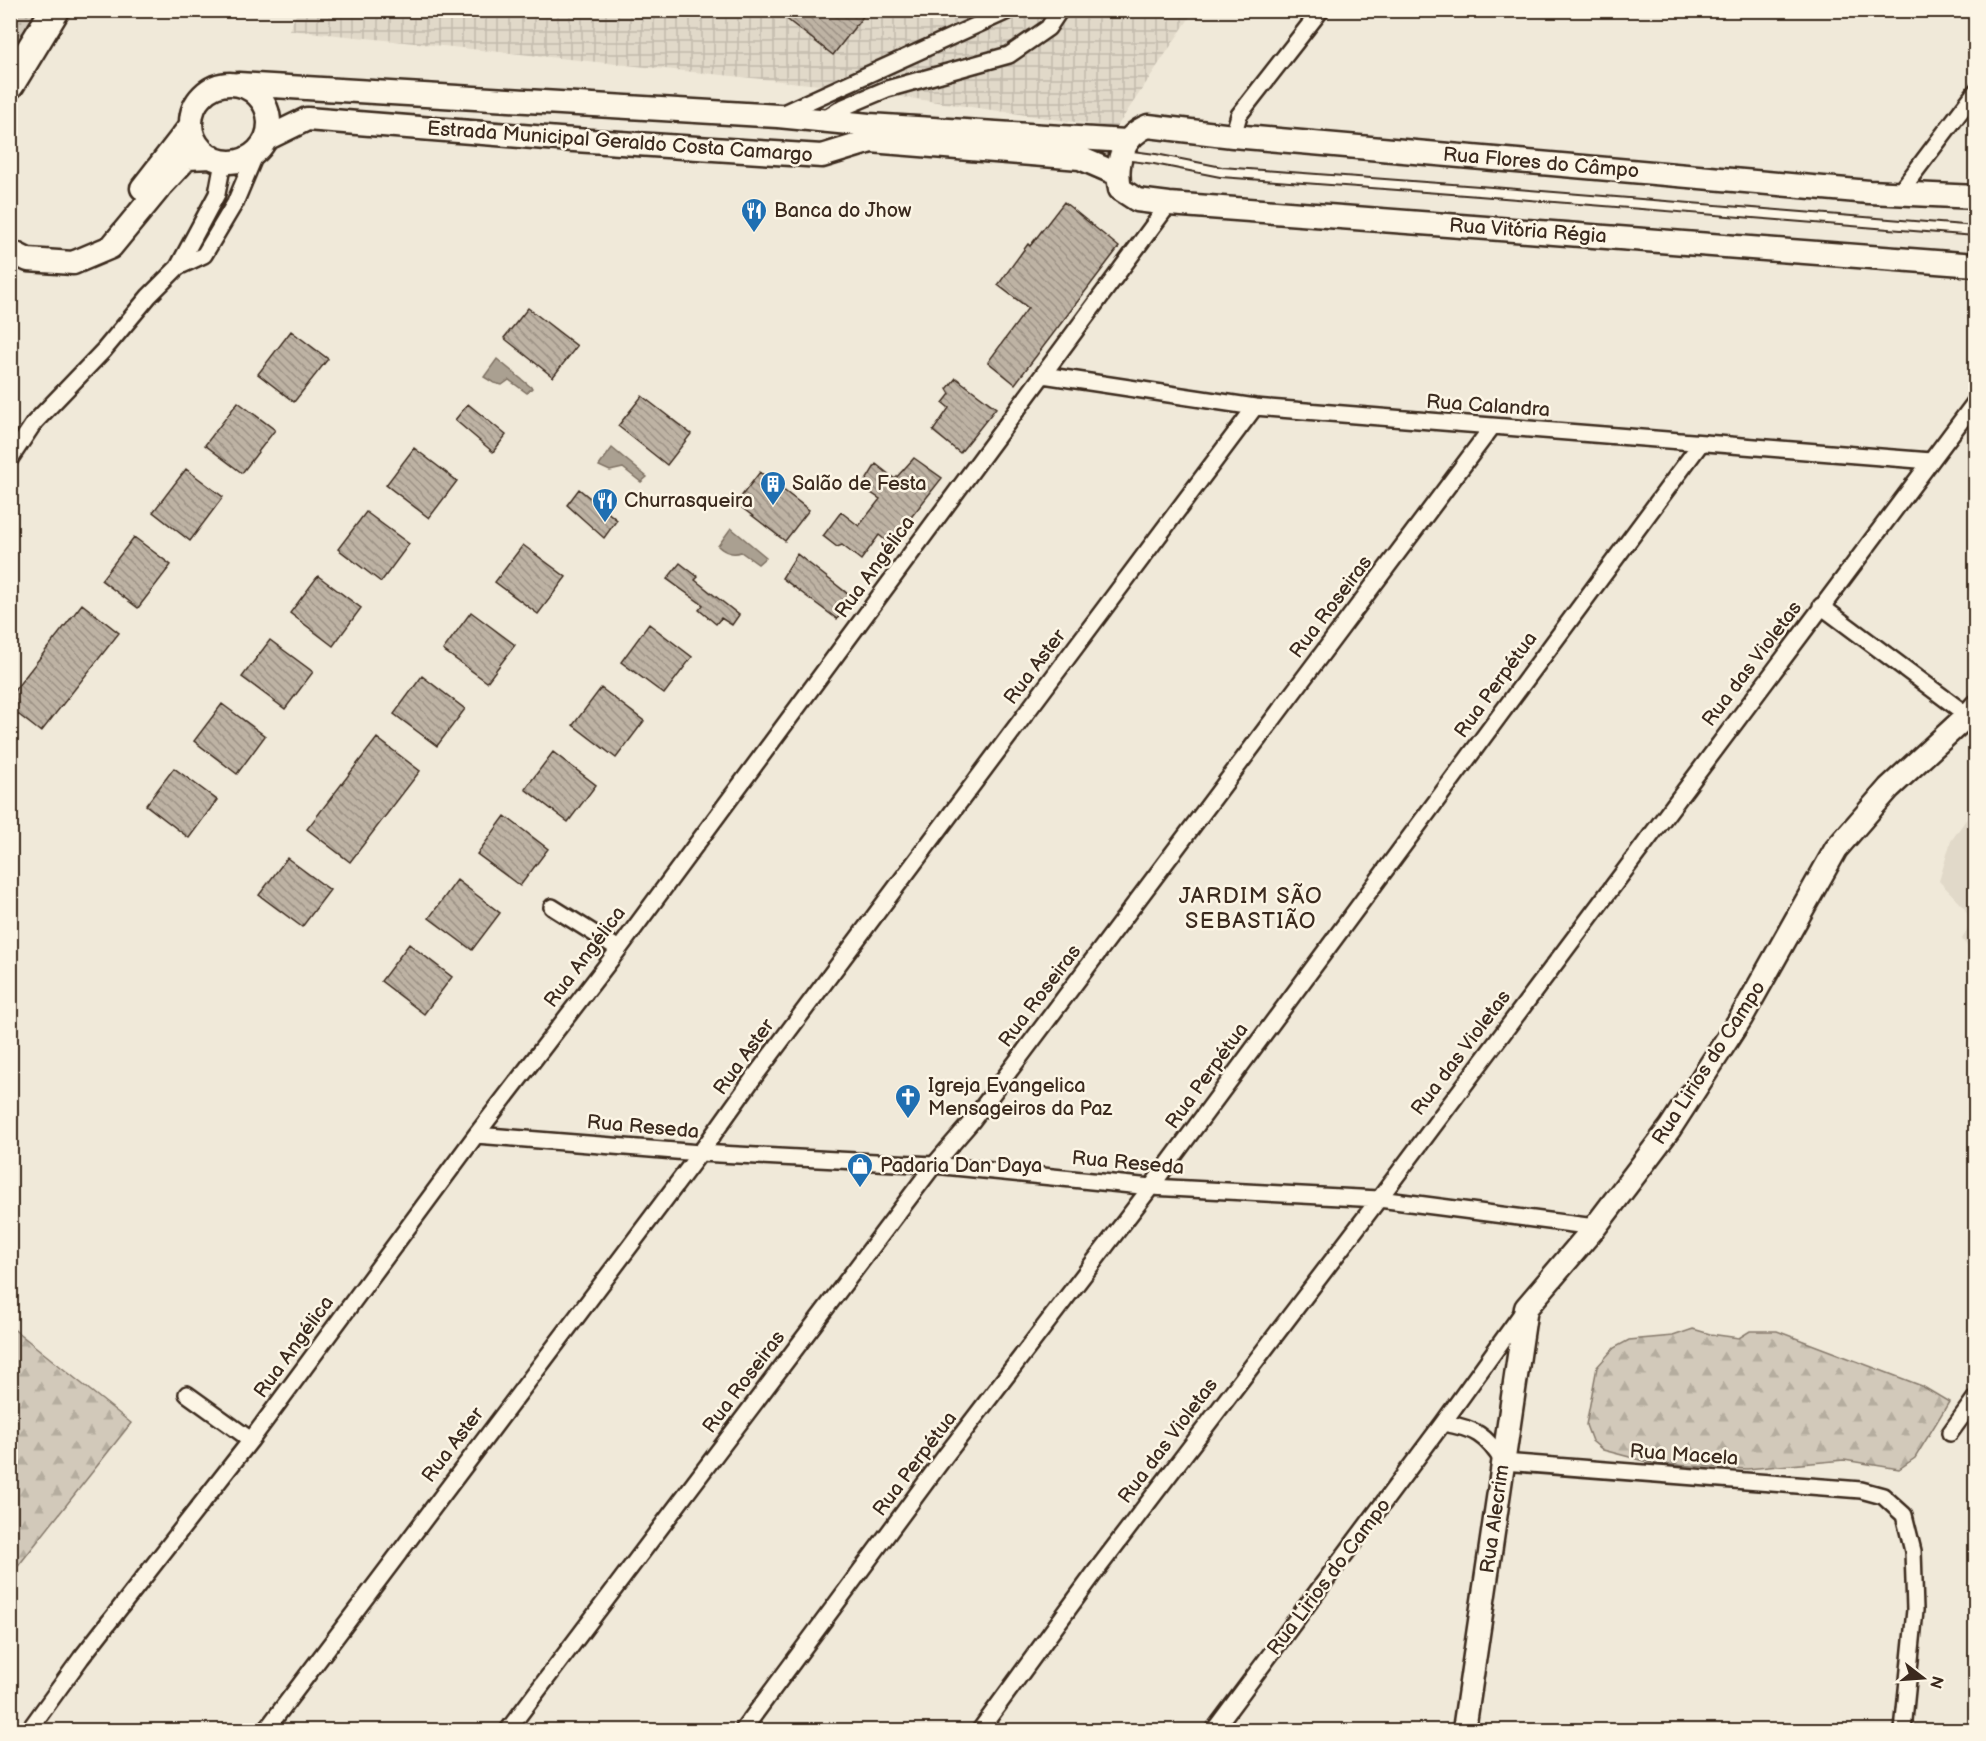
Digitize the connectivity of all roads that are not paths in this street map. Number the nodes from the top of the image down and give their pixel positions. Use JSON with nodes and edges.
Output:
{"nodes":[{"id":1,"x":55,"y":10,"type":"edge"},
{"id":2,"x":1010,"y":10,"type":"edge"},
{"id":3,"x":1060,"y":10,"type":"edge"},
{"id":4,"x":1321,"y":10,"type":"edge"},
{"id":5,"x":10,"y":84,"type":"edge"},
{"id":6,"x":238,"y":84,"type":"junction"},
{"id":7,"x":1976,"y":91,"type":"edge"},
{"id":8,"x":778,"y":116,"type":"junction"},
{"id":9,"x":824,"y":120,"type":"junction"},
{"id":10,"x":191,"y":124,"type":"junction"},
{"id":11,"x":1233,"y":136,"type":"junction"},
{"id":12,"x":264,"y":138,"type":"junction"},
{"id":13,"x":822,"y":156,"type":"junction"},
{"id":14,"x":1122,"y":156,"type":"junction"},
{"id":15,"x":217,"y":160,"type":"junction"},
{"id":16,"x":1899,"y":192,"type":"junction"},
{"id":17,"x":1976,"y":197,"type":"edge"},
{"id":18,"x":1168,"y":204,"type":"junction"},
{"id":19,"x":1976,"y":231,"type":"edge"},
{"id":20,"x":10,"y":235,"type":"edge"},
{"id":21,"x":10,"y":251,"type":"edge"},
{"id":22,"x":1976,"y":265,"type":"edge"},
{"id":23,"x":178,"y":267,"type":"junction"},
{"id":24,"x":1043,"y":375,"type":"junction"},
{"id":25,"x":1976,"y":401,"type":"edge"},
{"id":26,"x":1255,"y":407,"type":"junction"},
{"id":27,"x":1492,"y":427,"type":"junction"},
{"id":28,"x":1701,"y":443,"type":"junction"},
{"id":29,"x":10,"y":459,"type":"edge"},
{"id":30,"x":1931,"y":461,"type":"junction"},
{"id":31,"x":1821,"y":606,"type":"junction"},
{"id":32,"x":1973,"y":714,"type":"edge"},
{"id":33,"x":552,"y":907,"type":"dead end"},
{"id":34,"x":619,"y":949,"type":"junction"},
{"id":35,"x":476,"y":1135,"type":"junction"},
{"id":36,"x":700,"y":1153,"type":"junction"},
{"id":37,"x":934,"y":1165,"type":"junction"},
{"id":38,"x":1151,"y":1188,"type":"junction"},
{"id":39,"x":1378,"y":1199,"type":"junction"},
{"id":40,"x":1595,"y":1227,"type":"junction"},
{"id":41,"x":1526,"y":1308,"type":"junction"},
{"id":42,"x":187,"y":1394,"type":"dead end"},
{"id":43,"x":1976,"y":1397,"type":"edge"},
{"id":44,"x":1443,"y":1423,"type":"junction"},
{"id":45,"x":1950,"y":1433,"type":"dead end"},
{"id":46,"x":251,"y":1440,"type":"junction"},
{"id":47,"x":1503,"y":1462,"type":"junction"},
{"id":48,"x":1465,"y":1721,"type":"edge"},
{"id":49,"x":29,"y":1731,"type":"edge"},
{"id":50,"x":266,"y":1731,"type":"edge"},
{"id":51,"x":508,"y":1731,"type":"edge"},
{"id":52,"x":743,"y":1731,"type":"edge"},
{"id":53,"x":980,"y":1731,"type":"edge"},
{"id":54,"x":1214,"y":1731,"type":"edge"},
{"id":55,"x":1452,"y":1731,"type":"edge"},
{"id":56,"x":1903,"y":1731,"type":"edge"}],
"edges":[{"from":1,"to":5,"type":"highway"},
{"from":2,"to":8,"type":"street"},
{"from":3,"to":9,"type":"street"},
{"from":4,"to":11,"type":"street"},
{"from":6,"to":8,"type":"street","name":"Estrada Municipal Geraldo Costa Camargo"},
{"from":6,"to":10,"type":"street"},
{"from":6,"to":12,"type":"street"},
{"from":7,"to":16,"type":"street"},
{"from":8,"to":9,"type":"street","name":"Estrada Municipal Geraldo Costa Camargo"},
{"from":9,"to":13,"type":"street"},
{"from":9,"to":14,"type":"street","name":"Estrada Municipal Geraldo Costa Camargo"},
{"from":10,"to":15,"type":"street"},
{"from":10,"to":20,"type":"street"},
{"from":11,"to":14,"type":"street","name":"Rua Flores do Câmpo"},
{"from":11,"to":16,"type":"street","name":"Rua Flores do Câmpo"},
{"from":12,"to":13,"type":"street","name":"Estrada Municipal Geraldo Costa Camargo"},
{"from":12,"to":15,"type":"street"},
{"from":12,"to":23,"type":"street"},
{"from":13,"to":14,"type":"street","name":"Estrada Municipal Geraldo Costa Camargo"},
{"from":14,"to":18,"type":"street","name":"Rua Vitória Régia"},
{"from":14,"to":19,"type":"lane"},
{"from":15,"to":21,"type":"street"},
{"from":15,"to":23,"type":"street"},
{"from":16,"to":17,"type":"street","name":"Rua Flores do Câmpo"},
{"from":18,"to":22,"type":"street","name":"Rua Vitória Régia"},
{"from":18,"to":24,"type":"street","name":"Rua Angélica"},
{"from":23,"to":29,"type":"street"},
{"from":24,"to":26,"type":"street","name":"Rua Calandra"},
{"from":24,"to":34,"type":"street","name":"Rua Angélica"},
{"from":25,"to":30,"type":"street","name":"Rua das Violetas"},
{"from":26,"to":27,"type":"street","name":"Rua Calandra"},
{"from":26,"to":36,"type":"street","name":"Rua Aster"},
{"from":27,"to":28,"type":"street","name":"Rua Calandra"},
{"from":27,"to":37,"type":"street","name":"Rua Roseiras"},
{"from":28,"to":30,"type":"street","name":"Rua Calandra"},
{"from":28,"to":38,"type":"street","name":"Rua Perpétua"},
{"from":30,"to":31,"type":"street","name":"Rua das Violetas"},
{"from":31,"to":32,"type":"street"},
{"from":31,"to":39,"type":"street","name":"Rua das Violetas"},
{"from":32,"to":40,"type":"street","name":"Rua Lirios do Campo"},
{"from":33,"to":34,"type":"street"},
{"from":34,"to":35,"type":"street","name":"Rua Angélica"},
{"from":35,"to":36,"type":"street","name":"Rua Reseda"},
{"from":35,"to":46,"type":"street","name":"Rua Angélica"},
{"from":36,"to":37,"type":"street","name":"Rua Reseda"},
{"from":36,"to":50,"type":"street","name":"Rua Aster"},
{"from":37,"to":38,"type":"street","name":"Rua Reseda"},
{"from":37,"to":51,"type":"street","name":"Rua Roseiras"},
{"from":38,"to":39,"type":"street","name":"Rua Reseda"},
{"from":38,"to":52,"type":"street","name":"Rua Perpétua"},
{"from":39,"to":40,"type":"street","name":"Rua Reseda"},
{"from":39,"to":53,"type":"street","name":"Rua das Violetas"},
{"from":40,"to":41,"type":"street","name":"Rua Lirios do Campo"},
{"from":41,"to":44,"type":"street","name":"Rua Lirios do Campo"},
{"from":41,"to":47,"type":"street","name":"Rua Alecrim"},
{"from":42,"to":46,"type":"street"},
{"from":43,"to":45,"type":"street"},
{"from":44,"to":47,"type":"street"},
{"from":44,"to":54,"type":"street","name":"Rua Lirios do Campo"},
{"from":46,"to":49,"type":"street","name":"Rua Angélica"},
{"from":47,"to":48,"type":"street","name":"Rua Alecrim"},
{"from":47,"to":56,"type":"street","name":"Rua Macela"},
{"from":48,"to":55,"type":"street"}]}
